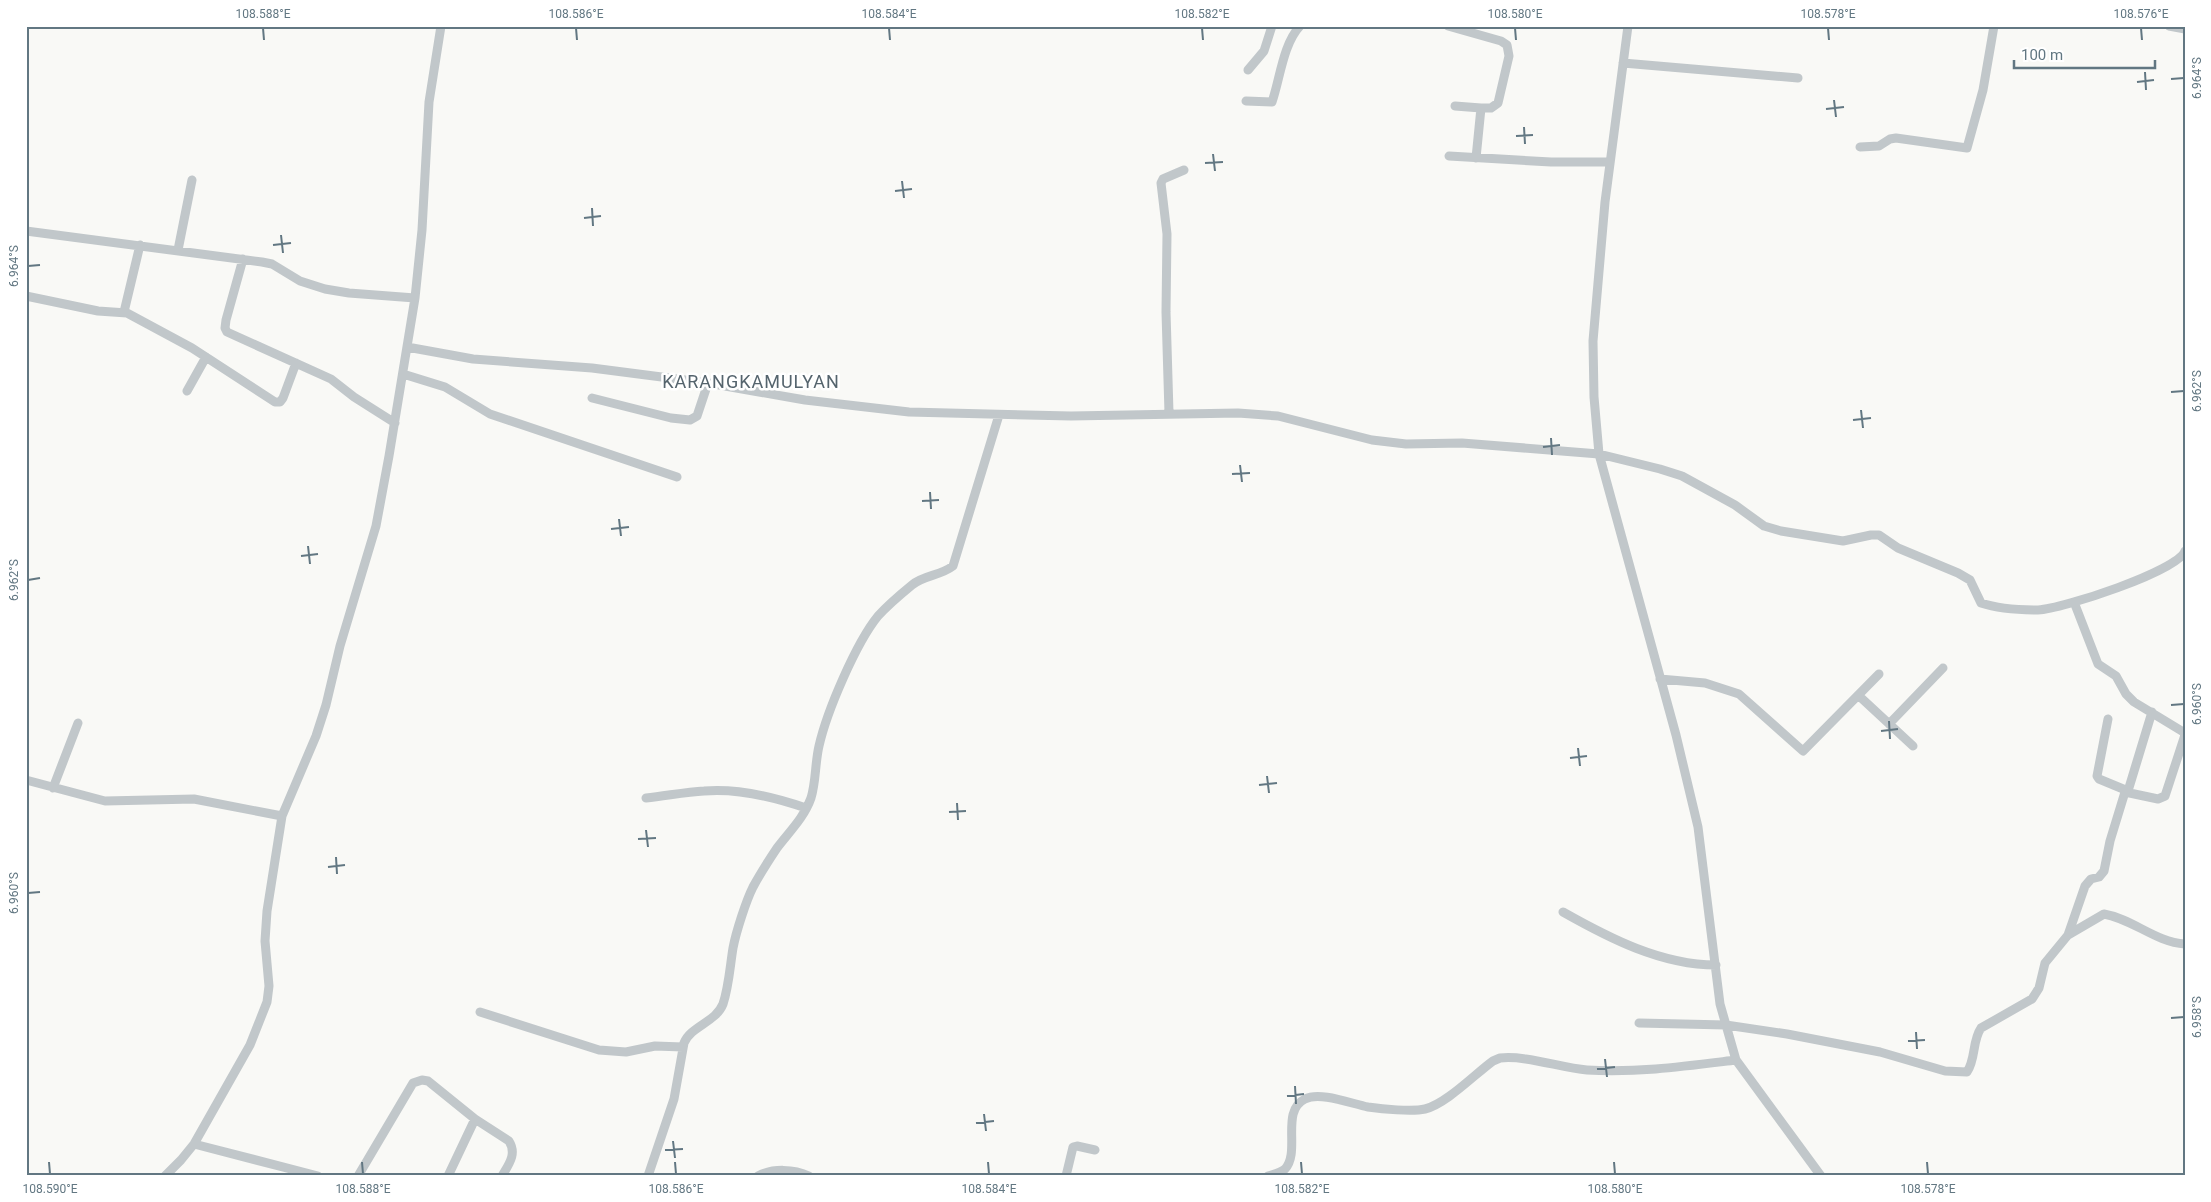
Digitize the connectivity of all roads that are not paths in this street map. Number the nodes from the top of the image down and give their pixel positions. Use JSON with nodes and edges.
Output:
{"nodes":[{"id":1,"x":440,"y":26,"type":"edge"},
{"id":2,"x":1272,"y":26,"type":"edge"},
{"id":3,"x":1300,"y":26,"type":"edge"},
{"id":4,"x":1448,"y":26,"type":"edge"},
{"id":5,"x":1628,"y":26,"type":"edge"},
{"id":6,"x":1994,"y":26,"type":"edge"},
{"id":7,"x":2169,"y":26,"type":"edge"},
{"id":8,"x":2185,"y":30,"type":"edge"},
{"id":9,"x":1623,"y":63,"type":"junction"},
{"id":10,"x":1248,"y":70,"type":"dead end"},
{"id":11,"x":1798,"y":78,"type":"dead end"},
{"id":12,"x":1246,"y":102,"type":"dead end"},
{"id":13,"x":1455,"y":106,"type":"dead end"},
{"id":14,"x":1481,"y":108,"type":"junction"},
{"id":15,"x":1860,"y":147,"type":"dead end"},
{"id":16,"x":1448,"y":156,"type":"dead end"},
{"id":17,"x":1476,"y":158,"type":"junction"},
{"id":18,"x":1610,"y":162,"type":"junction"},
{"id":19,"x":1184,"y":170,"type":"dead end"},
{"id":20,"x":192,"y":180,"type":"dead end"},
{"id":21,"x":26,"y":231,"type":"edge"},
{"id":22,"x":140,"y":245,"type":"junction"},
{"id":23,"x":178,"y":250,"type":"junction"},
{"id":24,"x":244,"y":259,"type":"junction"},
{"id":25,"x":26,"y":296,"type":"edge"},
{"id":26,"x":415,"y":298,"type":"junction"},
{"id":27,"x":124,"y":312,"type":"junction"},
{"id":28,"x":407,"y":347,"type":"junction"},
{"id":29,"x":206,"y":357,"type":"junction"},
{"id":30,"x":296,"y":363,"type":"junction"},
{"id":31,"x":403,"y":374,"type":"junction"},
{"id":32,"x":708,"y":383,"type":"junction"},
{"id":33,"x":187,"y":390,"type":"dead end"},
{"id":34,"x":592,"y":398,"type":"dead end"},
{"id":35,"x":1169,"y":413,"type":"junction"},
{"id":36,"x":999,"y":415,"type":"junction"},
{"id":37,"x":395,"y":423,"type":"junction"},
{"id":38,"x":1599,"y":454,"type":"junction"},
{"id":39,"x":677,"y":477,"type":"dead end"},
{"id":40,"x":2185,"y":551,"type":"edge"},
{"id":41,"x":2074,"y":602,"type":"junction"},
{"id":42,"x":1943,"y":668,"type":"dead end"},
{"id":43,"x":1879,"y":674,"type":"dead end"},
{"id":44,"x":1660,"y":679,"type":"junction"},
{"id":45,"x":1858,"y":695,"type":"junction"},
{"id":46,"x":2152,"y":712,"type":"junction"},
{"id":47,"x":2108,"y":719,"type":"dead end"},
{"id":48,"x":78,"y":723,"type":"dead end"},
{"id":49,"x":1889,"y":724,"type":"junction"},
{"id":50,"x":2185,"y":734,"type":"edge"},
{"id":51,"x":1912,"y":746,"type":"dead end"},
{"id":52,"x":26,"y":780,"type":"edge"},
{"id":53,"x":52,"y":788,"type":"junction"},
{"id":54,"x":2128,"y":791,"type":"junction"},
{"id":55,"x":646,"y":798,"type":"dead end"},
{"id":56,"x":806,"y":808,"type":"junction"},
{"id":57,"x":282,"y":816,"type":"junction"},
{"id":58,"x":1563,"y":912,"type":"dead end"},
{"id":59,"x":2068,"y":935,"type":"junction"},
{"id":60,"x":2185,"y":944,"type":"edge"},
{"id":61,"x":1716,"y":965,"type":"junction"},
{"id":62,"x":480,"y":1012,"type":"dead end"},
{"id":63,"x":1639,"y":1023,"type":"dead end"},
{"id":64,"x":1726,"y":1025,"type":"junction"},
{"id":65,"x":683,"y":1048,"type":"junction"},
{"id":66,"x":1736,"y":1060,"type":"junction"},
{"id":67,"x":474,"y":1119,"type":"junction"},
{"id":68,"x":194,"y":1144,"type":"junction"},
{"id":69,"x":1095,"y":1150,"type":"dead end"},
{"id":70,"x":1288,"y":1171,"type":"edge"},
{"id":71,"x":807,"y":1175,"type":"edge"},
{"id":72,"x":165,"y":1176,"type":"edge"},
{"id":73,"x":318,"y":1176,"type":"edge"},
{"id":74,"x":358,"y":1176,"type":"edge"},
{"id":75,"x":448,"y":1176,"type":"edge"},
{"id":76,"x":502,"y":1176,"type":"edge"},
{"id":77,"x":648,"y":1176,"type":"edge"},
{"id":78,"x":758,"y":1176,"type":"edge"},
{"id":79,"x":1066,"y":1176,"type":"edge"},
{"id":80,"x":1268,"y":1176,"type":"edge"},
{"id":81,"x":1821,"y":1176,"type":"edge"}],
"edges":[{"from":1,"to":26,"type":"street"},
{"from":2,"to":10,"type":"street"},
{"from":3,"to":12,"type":"street"},
{"from":4,"to":14,"type":"street"},
{"from":5,"to":9,"type":"street"},
{"from":6,"to":15,"type":"street"},
{"from":7,"to":8,"type":"street"},
{"from":9,"to":11,"type":"street"},
{"from":9,"to":18,"type":"street"},
{"from":13,"to":14,"type":"street"},
{"from":14,"to":17,"type":"street"},
{"from":16,"to":17,"type":"street"},
{"from":17,"to":18,"type":"street"},
{"from":18,"to":38,"type":"street"},
{"from":19,"to":35,"type":"street"},
{"from":20,"to":23,"type":"street"},
{"from":21,"to":22,"type":"street"},
{"from":22,"to":23,"type":"street"},
{"from":22,"to":27,"type":"street"},
{"from":23,"to":24,"type":"street"},
{"from":24,"to":26,"type":"street"},
{"from":24,"to":30,"type":"street"},
{"from":25,"to":27,"type":"street"},
{"from":26,"to":28,"type":"street"},
{"from":27,"to":29,"type":"street"},
{"from":28,"to":31,"type":"street"},
{"from":28,"to":32,"type":"street"},
{"from":29,"to":30,"type":"street"},
{"from":29,"to":33,"type":"street"},
{"from":30,"to":37,"type":"street"},
{"from":31,"to":37,"type":"street"},
{"from":31,"to":39,"type":"street"},
{"from":32,"to":34,"type":"street"},
{"from":32,"to":36,"type":"street"},
{"from":35,"to":36,"type":"street"},
{"from":35,"to":38,"type":"street"},
{"from":36,"to":56,"type":"street"},
{"from":37,"to":57,"type":"street"},
{"from":38,"to":41,"type":"street"},
{"from":38,"to":44,"type":"street"},
{"from":40,"to":41,"type":"street"},
{"from":41,"to":46,"type":"street"},
{"from":42,"to":49,"type":"street"},
{"from":43,"to":45,"type":"street"},
{"from":44,"to":45,"type":"street"},
{"from":44,"to":61,"type":"street"},
{"from":45,"to":49,"type":"street"},
{"from":46,"to":50,"type":"street"},
{"from":46,"to":54,"type":"street"},
{"from":47,"to":54,"type":"street"},
{"from":48,"to":53,"type":"street"},
{"from":49,"to":51,"type":"street"},
{"from":50,"to":54,"type":"street"},
{"from":52,"to":53,"type":"street"},
{"from":53,"to":57,"type":"street"},
{"from":54,"to":59,"type":"street"},
{"from":55,"to":56,"type":"street"},
{"from":56,"to":65,"type":"street"},
{"from":57,"to":68,"type":"street"},
{"from":58,"to":61,"type":"street"},
{"from":59,"to":60,"type":"street"},
{"from":59,"to":64,"type":"street"},
{"from":61,"to":64,"type":"street"},
{"from":62,"to":65,"type":"street"},
{"from":63,"to":64,"type":"street"},
{"from":64,"to":66,"type":"street"},
{"from":65,"to":77,"type":"street"},
{"from":66,"to":70,"type":"street"},
{"from":66,"to":81,"type":"street"},
{"from":67,"to":74,"type":"street"},
{"from":67,"to":75,"type":"street"},
{"from":67,"to":76,"type":"street"},
{"from":68,"to":72,"type":"street"},
{"from":68,"to":73,"type":"street"},
{"from":69,"to":79,"type":"street"},
{"from":70,"to":80,"type":"street"},
{"from":71,"to":78,"type":"street"}]}
